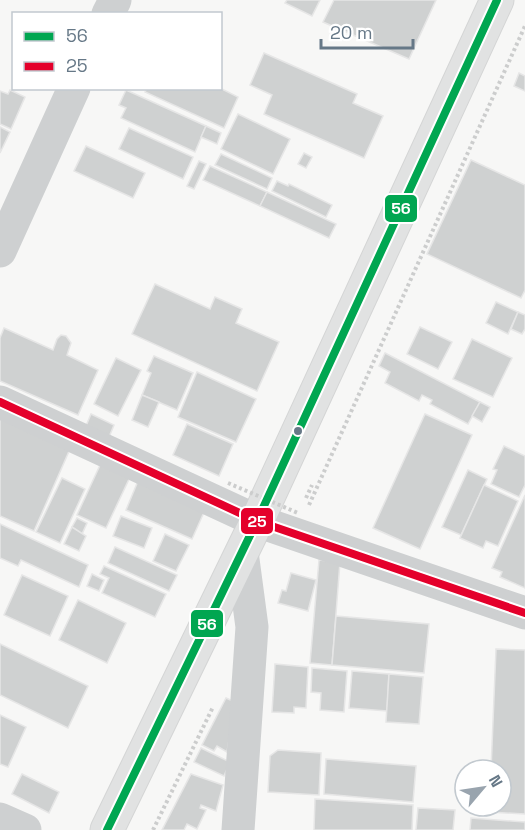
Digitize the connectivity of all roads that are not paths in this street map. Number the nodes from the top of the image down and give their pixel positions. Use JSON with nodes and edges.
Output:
{"nodes":[{"id":1,"x":496,"y":0,"type":"edge"},
{"id":2,"x":73,"y":90,"type":"edge"},
{"id":3,"x":0,"y":251,"type":"edge"},
{"id":4,"x":0,"y":402,"type":"edge"},
{"id":5,"x":257,"y":521,"type":"junction"},
{"id":6,"x":242,"y":552,"type":"junction"},
{"id":7,"x":525,"y":613,"type":"edge"},
{"id":8,"x":0,"y":819,"type":"edge"},
{"id":9,"x":25,"y":830,"type":"edge"},
{"id":10,"x":107,"y":830,"type":"edge"},
{"id":11,"x":238,"y":830,"type":"edge"}],
"edges":[{"from":1,"to":5,"type":"main road"},
{"from":2,"to":3,"type":"street"},
{"from":4,"to":5,"type":"street"},
{"from":5,"to":6,"type":"main road"},
{"from":5,"to":7,"type":"street"},
{"from":6,"to":10,"type":"main road"},
{"from":6,"to":11,"type":"street"},
{"from":8,"to":9,"type":"street"}]}
